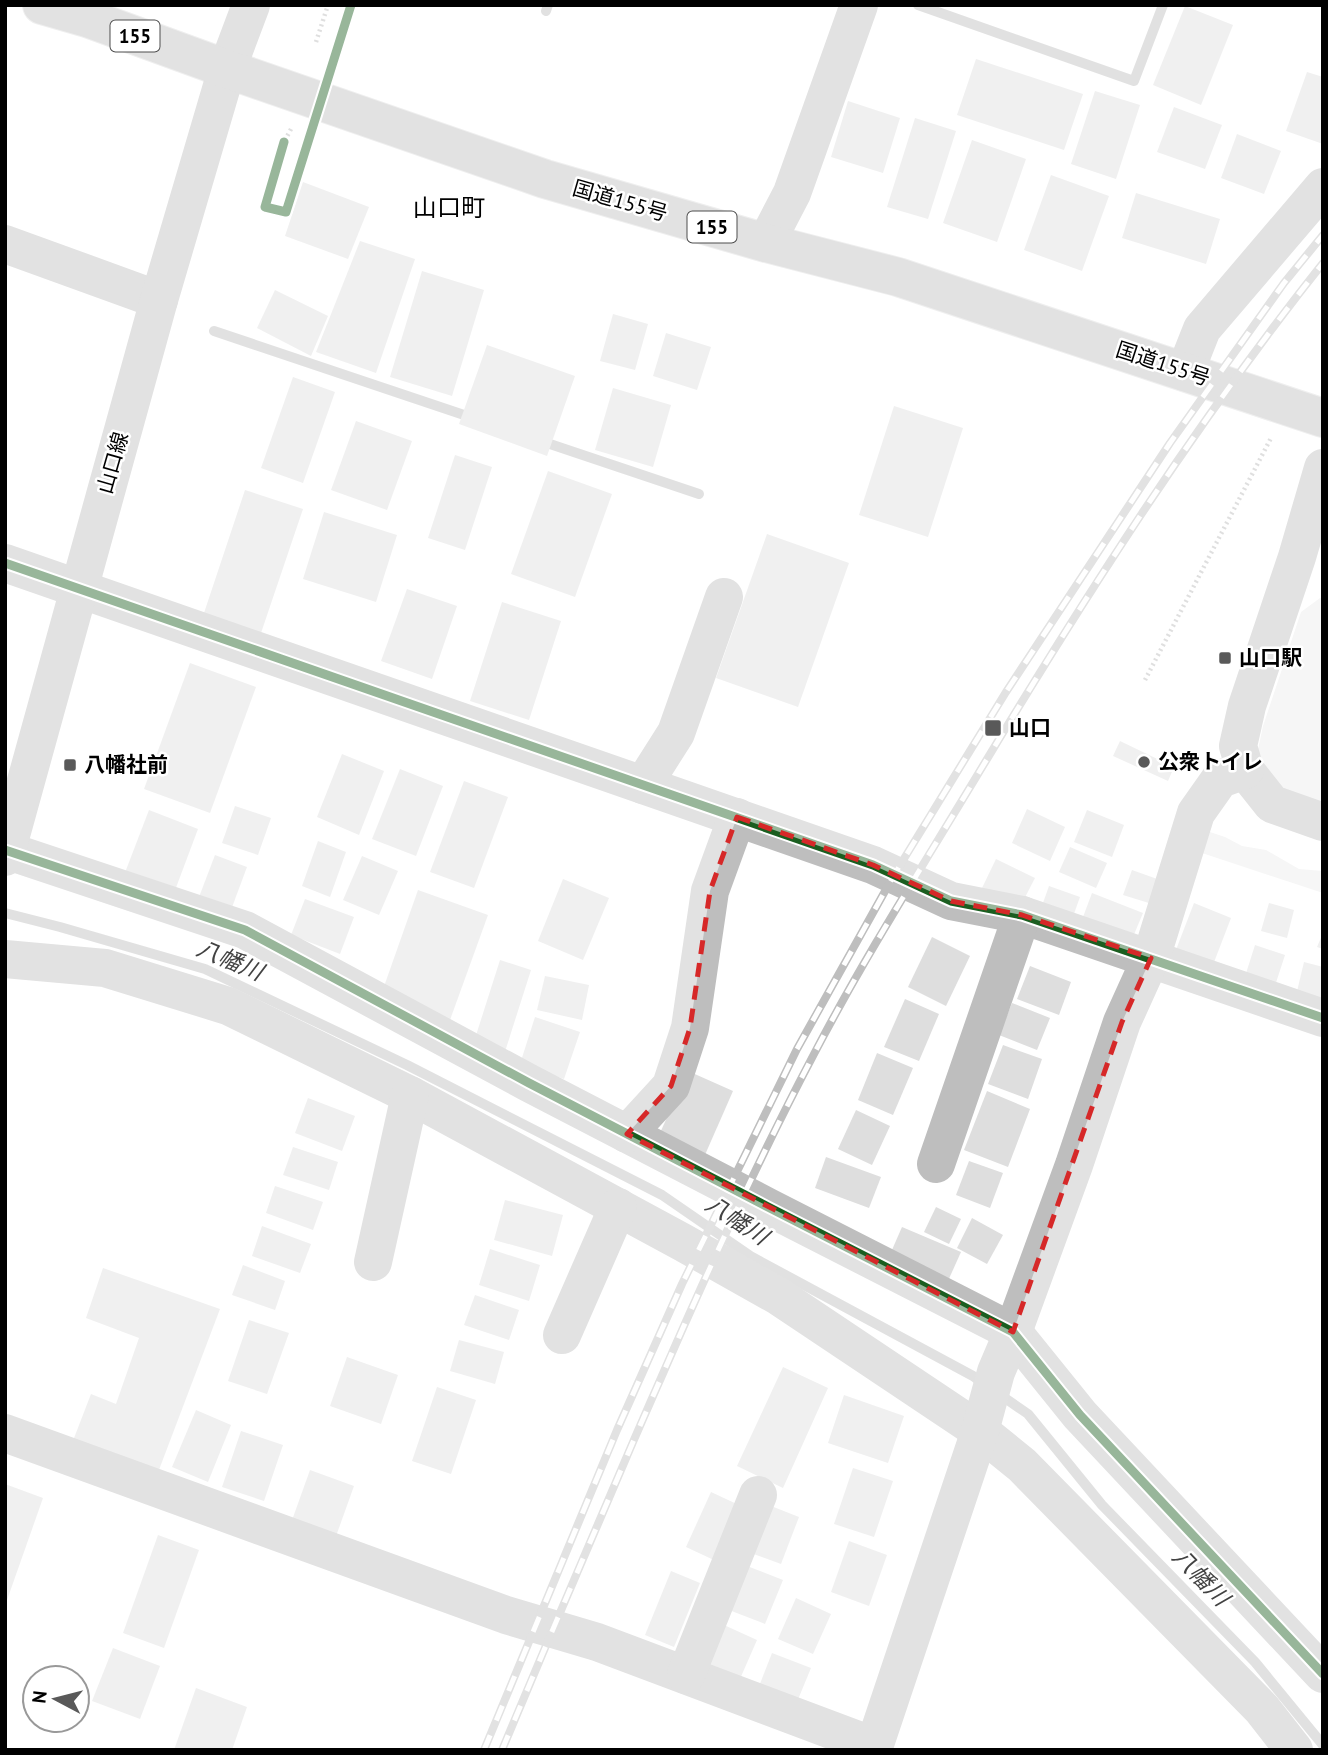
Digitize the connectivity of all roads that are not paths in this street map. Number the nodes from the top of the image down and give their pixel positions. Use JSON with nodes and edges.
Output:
{"nodes":[{"id":1,"x":42,"y":5,"type":"edge"},
{"id":2,"x":251,"y":5,"type":"edge"},
{"id":3,"x":859,"y":5,"type":"edge"},
{"id":4,"x":227,"y":69,"type":"junction"},
{"id":5,"x":1323,"y":187,"type":"edge"},
{"id":6,"x":766,"y":243,"type":"junction"},
{"id":7,"x":5,"y":244,"type":"edge"},
{"id":8,"x":159,"y":300,"type":"junction"},
{"id":9,"x":1185,"y":372,"type":"junction"},
{"id":10,"x":1323,"y":418,"type":"edge"},
{"id":11,"x":1323,"y":468,"type":"edge"},
{"id":12,"x":5,"y":563,"type":"edge"},
{"id":13,"x":78,"y":589,"type":"junction"},
{"id":14,"x":724,"y":597,"type":"dead end"},
{"id":15,"x":1245,"y":770,"type":"junction"},
{"id":16,"x":643,"y":785,"type":"junction"},
{"id":17,"x":737,"y":817,"type":"junction"},
{"id":18,"x":1323,"y":822,"type":"edge"},
{"id":19,"x":6,"y":853,"type":"edge"},
{"id":20,"x":1022,"y":915,"type":"junction"},
{"id":21,"x":1151,"y":958,"type":"junction"},
{"id":22,"x":5,"y":959,"type":"edge"},
{"id":23,"x":1323,"y":1018,"type":"edge"},
{"id":24,"x":410,"y":1095,"type":"junction"},
{"id":25,"x":627,"y":1134,"type":"junction"},
{"id":26,"x":936,"y":1164,"type":"dead end"},
{"id":27,"x":618,"y":1207,"type":"junction"},
{"id":28,"x":373,"y":1262,"type":"dead end"},
{"id":29,"x":1013,"y":1332,"type":"junction"},
{"id":30,"x":562,"y":1335,"type":"dead end"},
{"id":31,"x":983,"y":1422,"type":"junction"},
{"id":32,"x":5,"y":1433,"type":"edge"},
{"id":33,"x":758,"y":1495,"type":"dead end"},
{"id":34,"x":1323,"y":1674,"type":"edge"},
{"id":35,"x":686,"y":1675,"type":"junction"},
{"id":36,"x":874,"y":1748,"type":"edge"},
{"id":37,"x":1294,"y":1750,"type":"edge"}],
"edges":[{"from":1,"to":4,"type":"main road","name":"国道155号","number":"155"},
{"from":2,"to":4,"type":"main road","name":"山口線"},
{"from":3,"to":6,"type":"main road"},
{"from":4,"to":6,"type":"main road","name":"国道155号","number":"155"},
{"from":4,"to":8,"type":"main road","name":"山口線"},
{"from":5,"to":9,"type":"main road"},
{"from":6,"to":9,"type":"main road","name":"国道155号","number":"155"},
{"from":7,"to":8,"type":"main road"},
{"from":8,"to":13,"type":"main road","name":"山口線"},
{"from":9,"to":10,"type":"main road","name":"国道155号","number":"155"},
{"from":11,"to":15,"type":"main road"},
{"from":12,"to":13,"type":"main road"},
{"from":13,"to":16,"type":"main road"},
{"from":13,"to":19,"type":"main road","name":"山口線"},
{"from":14,"to":16,"type":"main road"},
{"from":15,"to":18,"type":"main road"},
{"from":15,"to":21,"type":"main road"},
{"from":16,"to":17,"type":"main road"},
{"from":17,"to":20,"type":"main road"},
{"from":17,"to":25,"type":"main road"},
{"from":19,"to":25,"type":"main road"},
{"from":20,"to":21,"type":"main road"},
{"from":20,"to":26,"type":"main road"},
{"from":21,"to":23,"type":"main road"},
{"from":21,"to":29,"type":"main road"},
{"from":22,"to":24,"type":"main road"},
{"from":24,"to":27,"type":"main road"},
{"from":24,"to":28,"type":"main road"},
{"from":25,"to":29,"type":"main road"},
{"from":27,"to":30,"type":"main road"},
{"from":27,"to":31,"type":"main road"},
{"from":29,"to":31,"type":"main road"},
{"from":29,"to":34,"type":"main road"},
{"from":31,"to":36,"type":"main road"},
{"from":31,"to":37,"type":"main road"},
{"from":32,"to":35,"type":"main road"},
{"from":33,"to":35,"type":"main road"},
{"from":35,"to":36,"type":"main road"}]}
